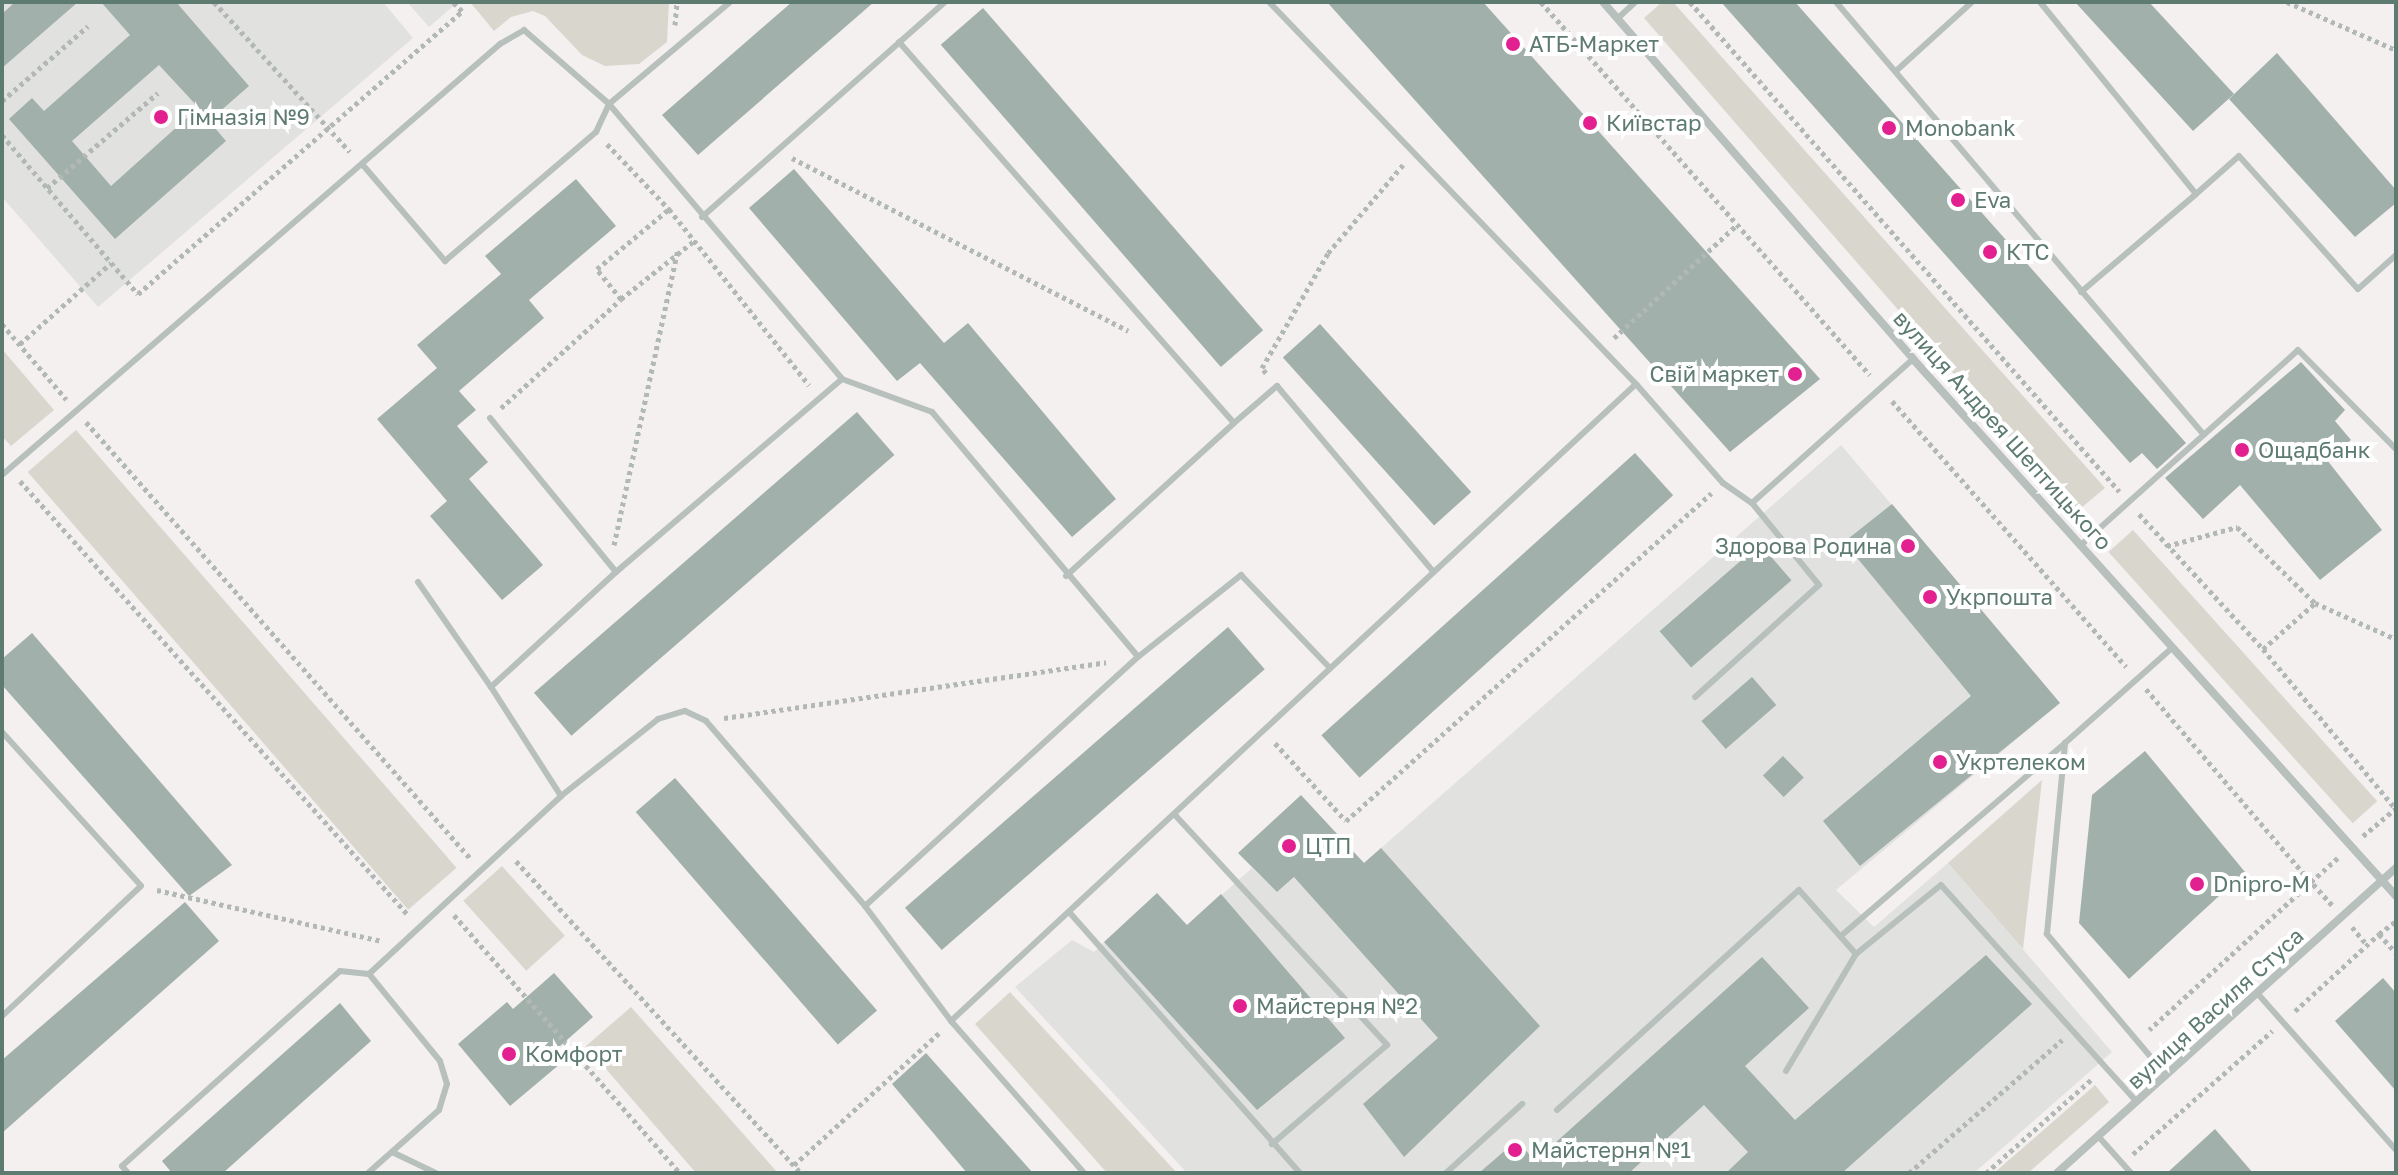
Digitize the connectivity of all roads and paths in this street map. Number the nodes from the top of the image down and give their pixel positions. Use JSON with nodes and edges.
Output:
{"nodes":[{"id":1,"x":214,"y":2,"type":"edge"},
{"id":2,"x":453,"y":2,"type":"edge"},
{"id":3,"x":730,"y":2,"type":"edge"},
{"id":4,"x":945,"y":2,"type":"edge"},
{"id":5,"x":1269,"y":2,"type":"edge"},
{"id":6,"x":1541,"y":2,"type":"edge"},
{"id":7,"x":1603,"y":2,"type":"edge"},
{"id":8,"x":1635,"y":2,"type":"edge"},
{"id":9,"x":1690,"y":2,"type":"edge"},
{"id":10,"x":1836,"y":2,"type":"edge"},
{"id":11,"x":1972,"y":2,"type":"edge"},
{"id":12,"x":2040,"y":2,"type":"edge"},
{"id":13,"x":2287,"y":2,"type":"edge"},
{"id":14,"x":1617,"y":19,"type":"junction"},
{"id":15,"x":88,"y":26,"type":"dead end"},
{"id":16,"x":899,"y":42,"type":"junction"},
{"id":17,"x":2396,"y":50,"type":"edge"},
{"id":18,"x":1896,"y":71,"type":"junction"},
{"id":19,"x":158,"y":93,"type":"dead end"},
{"id":20,"x":2,"y":101,"type":"edge"},
{"id":21,"x":609,"y":104,"type":"junction"},
{"id":22,"x":325,"y":126,"type":"junction"},
{"id":23,"x":596,"y":132,"type":"junction"},
{"id":24,"x":2,"y":135,"type":"edge"},
{"id":25,"x":777,"y":150,"type":"junction"},
{"id":26,"x":1414,"y":152,"type":"junction"},
{"id":27,"x":362,"y":164,"type":"junction"},
{"id":28,"x":47,"y":188,"type":"junction"},
{"id":29,"x":2196,"y":194,"type":"junction"},
{"id":30,"x":669,"y":209,"type":"junction"},
{"id":31,"x":702,"y":217,"type":"junction"},
{"id":32,"x":1737,"y":225,"type":"junction"},
{"id":33,"x":694,"y":241,"type":"junction"},
{"id":34,"x":678,"y":249,"type":"junction"},
{"id":35,"x":2396,"y":255,"type":"edge"},
{"id":36,"x":111,"y":263,"type":"junction"},
{"id":37,"x":2081,"y":292,"type":"junction"},
{"id":38,"x":621,"y":299,"type":"junction"},
{"id":39,"x":2,"y":324,"type":"edge"},
{"id":40,"x":1132,"y":334,"type":"dead end"},
{"id":41,"x":20,"y":344,"type":"junction"},
{"id":42,"x":1602,"y":350,"type":"junction"},
{"id":43,"x":1913,"y":359,"type":"junction"},
{"id":44,"x":842,"y":379,"type":"junction"},
{"id":45,"x":1636,"y":384,"type":"junction"},
{"id":46,"x":1277,"y":386,"type":"junction"},
{"id":47,"x":1882,"y":389,"type":"junction"},
{"id":48,"x":798,"y":396,"type":"dead end"},
{"id":49,"x":77,"y":411,"type":"junction"},
{"id":50,"x":490,"y":418,"type":"joint"},
{"id":51,"x":1234,"y":423,"type":"junction"},
{"id":52,"x":2204,"y":435,"type":"junction"},
{"id":53,"x":2396,"y":449,"type":"edge"},
{"id":54,"x":10,"y":469,"type":"junction"},
{"id":55,"x":2,"y":475,"type":"edge"},
{"id":56,"x":1723,"y":483,"type":"junction"},
{"id":57,"x":1752,"y":503,"type":"junction"},
{"id":58,"x":2131,"y":504,"type":"junction"},
{"id":59,"x":2082,"y":544,"type":"junction"},
{"id":60,"x":2167,"y":546,"type":"junction"},
{"id":61,"x":610,"y":562,"type":"junction"},
{"id":62,"x":1432,"y":570,"type":"junction"},
{"id":63,"x":616,"y":572,"type":"junction"},
{"id":64,"x":1066,"y":576,"type":"junction"},
{"id":65,"x":418,"y":582,"type":"dead end"},
{"id":66,"x":2315,"y":603,"type":"junction"},
{"id":67,"x":2396,"y":639,"type":"edge"},
{"id":68,"x":2172,"y":648,"type":"junction"},
{"id":69,"x":2263,"y":649,"type":"junction"},
{"id":70,"x":1138,"y":657,"type":"junction"},
{"id":71,"x":1330,"y":668,"type":"junction"},
{"id":72,"x":2138,"y":679,"type":"junction"},
{"id":73,"x":491,"y":687,"type":"junction"},
{"id":74,"x":1695,"y":697,"type":"dead end"},
{"id":75,"x":706,"y":721,"type":"junction"},
{"id":76,"x":2,"y":732,"type":"edge"},
{"id":77,"x":1266,"y":733,"type":"junction"},
{"id":78,"x":2065,"y":743,"type":"junction"},
{"id":79,"x":561,"y":796,"type":"junction"},
{"id":80,"x":2396,"y":808,"type":"edge"},
{"id":81,"x":1175,"y":815,"type":"junction"},
{"id":82,"x":504,"y":848,"type":"junction"},
{"id":83,"x":2396,"y":868,"type":"edge"},
{"id":84,"x":481,"y":871,"type":"junction"},
{"id":85,"x":2380,"y":880,"type":"junction"},
{"id":86,"x":141,"y":886,"type":"junction"},
{"id":87,"x":2396,"y":896,"type":"edge"},
{"id":88,"x":445,"y":904,"type":"junction"},
{"id":89,"x":865,"y":906,"type":"junction"},
{"id":90,"x":1070,"y":913,"type":"junction"},
{"id":91,"x":2396,"y":921,"type":"edge"},
{"id":92,"x":420,"y":927,"type":"junction"},
{"id":93,"x":2379,"y":934,"type":"junction"},
{"id":94,"x":1842,"y":935,"type":"junction"},
{"id":95,"x":401,"y":945,"type":"junction"},
{"id":96,"x":2396,"y":953,"type":"edge"},
{"id":97,"x":1856,"y":954,"type":"junction"},
{"id":98,"x":369,"y":974,"type":"junction"},
{"id":99,"x":2258,"y":994,"type":"junction"},
{"id":100,"x":2,"y":1002,"type":"edge"},
{"id":101,"x":9,"y":1010,"type":"junction"},
{"id":102,"x":2,"y":1016,"type":"edge"},
{"id":103,"x":951,"y":1021,"type":"junction"},
{"id":104,"x":2282,"y":1021,"type":"junction"},
{"id":105,"x":2072,"y":1032,"type":"junction"},
{"id":106,"x":2135,"y":1042,"type":"junction"},
{"id":107,"x":2105,"y":1067,"type":"junction"},
{"id":108,"x":1786,"y":1071,"type":"dead end"},
{"id":109,"x":2167,"y":1076,"type":"junction"},
{"id":110,"x":2137,"y":1102,"type":"junction"},
{"id":111,"x":1522,"y":1104,"type":"dead end"},
{"id":112,"x":1557,"y":1110,"type":"dead end"},
{"id":113,"x":2098,"y":1136,"type":"junction"},
{"id":114,"x":1272,"y":1144,"type":"junction"},
{"id":115,"x":2396,"y":1150,"type":"edge"},
{"id":116,"x":392,"y":1152,"type":"junction"},
{"id":117,"x":2121,"y":1164,"type":"junction"},
{"id":118,"x":794,"y":1165,"type":"junction"},
{"id":119,"x":128,"y":1173,"type":"edge"},
{"id":120,"x":368,"y":1173,"type":"edge"},
{"id":121,"x":436,"y":1173,"type":"edge"},
{"id":122,"x":680,"y":1173,"type":"edge"},
{"id":123,"x":801,"y":1173,"type":"edge"},
{"id":124,"x":1084,"y":1173,"type":"edge"},
{"id":125,"x":1300,"y":1173,"type":"edge"},
{"id":126,"x":1446,"y":1173,"type":"edge"},
{"id":127,"x":1909,"y":1173,"type":"edge"},
{"id":128,"x":1986,"y":1173,"type":"edge"},
{"id":129,"x":2057,"y":1173,"type":"edge"},
{"id":130,"x":2131,"y":1173,"type":"edge"}],
"edges":[{"from":1,"to":22,"type":"path"},
{"from":2,"to":22,"type":"path"},
{"from":3,"to":21,"type":"lane"},
{"from":4,"to":16,"type":"lane"},
{"from":5,"to":26,"type":"lane"},
{"from":6,"to":32,"type":"path"},
{"from":7,"to":14,"type":"street","name":"вулиця Андрея Шептицького"},
{"from":8,"to":14,"type":"lane"},
{"from":9,"to":58,"type":"path"},
{"from":10,"to":18,"type":"lane"},
{"from":11,"to":18,"type":"lane"},
{"from":12,"to":29,"type":"lane"},
{"from":13,"to":17,"type":"path"},
{"from":14,"to":43,"type":"street","name":"вулиця Андрея Шептицького"},
{"from":15,"to":20,"type":"path"},
{"from":16,"to":25,"type":"lane"},
{"from":16,"to":51,"type":"lane"},
{"from":18,"to":37,"type":"lane"},
{"from":19,"to":28,"type":"path"},
{"from":21,"to":23,"type":"lane"},
{"from":21,"to":27,"type":"lane"},
{"from":21,"to":31,"type":"lane"},
{"from":22,"to":27,"type":"path"},
{"from":22,"to":36,"type":"path"},
{"from":23,"to":27,"type":"lane"},
{"from":23,"to":30,"type":"path"},
{"from":24,"to":28,"type":"path"},
{"from":25,"to":31,"type":"lane"},
{"from":25,"to":40,"type":"path"},
{"from":26,"to":42,"type":"lane"},
{"from":26,"to":46,"type":"path"},
{"from":27,"to":49,"type":"lane"},
{"from":28,"to":36,"type":"path"},
{"from":29,"to":35,"type":"lane"},
{"from":29,"to":37,"type":"lane"},
{"from":30,"to":33,"type":"path"},
{"from":30,"to":38,"type":"path"},
{"from":31,"to":44,"type":"lane"},
{"from":32,"to":42,"type":"path"},
{"from":32,"to":47,"type":"path"},
{"from":33,"to":34,"type":"path"},
{"from":33,"to":48,"type":"path"},
{"from":34,"to":38,"type":"path"},
{"from":34,"to":61,"type":"path"},
{"from":36,"to":41,"type":"path"},
{"from":37,"to":52,"type":"lane"},
{"from":38,"to":50,"type":"path"},
{"from":39,"to":41,"type":"path"},
{"from":41,"to":49,"type":"path"},
{"from":42,"to":45,"type":"lane"},
{"from":43,"to":47,"type":"lane"},
{"from":43,"to":59,"type":"street","name":"вулиця Андрея Шептицького"},
{"from":44,"to":63,"type":"lane"},
{"from":44,"to":64,"type":"lane"},
{"from":45,"to":56,"type":"lane"},
{"from":45,"to":62,"type":"lane"},
{"from":46,"to":51,"type":"lane"},
{"from":46,"to":62,"type":"lane"},
{"from":47,"to":57,"type":"lane"},
{"from":47,"to":72,"type":"path"},
{"from":49,"to":54,"type":"lane"},
{"from":49,"to":84,"type":"path"},
{"from":50,"to":61,"type":"lane"},
{"from":51,"to":64,"type":"lane"},
{"from":52,"to":53,"type":"lane"},
{"from":52,"to":58,"type":"lane"},
{"from":54,"to":55,"type":"lane"},
{"from":54,"to":92,"type":"path"},
{"from":56,"to":57,"type":"lane"},
{"from":56,"to":77,"type":"path"},
{"from":57,"to":74,"type":"lane"},
{"from":58,"to":59,"type":"lane"},
{"from":58,"to":60,"type":"path"},
{"from":59,"to":68,"type":"street","name":"вулиця Андрея Шептицького"},
{"from":60,"to":66,"type":"path"},
{"from":60,"to":69,"type":"path"},
{"from":61,"to":63,"type":"lane"},
{"from":62,"to":71,"type":"lane"},
{"from":63,"to":73,"type":"lane"},
{"from":64,"to":70,"type":"lane"},
{"from":65,"to":73,"type":"lane"},
{"from":66,"to":67,"type":"path"},
{"from":66,"to":69,"type":"path"},
{"from":68,"to":72,"type":"lane"},
{"from":68,"to":85,"type":"street","name":"вулиця Андрея Шептицького"},
{"from":69,"to":80,"type":"path"},
{"from":70,"to":71,"type":"lane"},
{"from":70,"to":75,"type":"path"},
{"from":70,"to":89,"type":"lane"},
{"from":71,"to":77,"type":"lane"},
{"from":72,"to":78,"type":"lane"},
{"from":72,"to":106,"type":"path"},
{"from":73,"to":79,"type":"lane"},
{"from":75,"to":79,"type":"lane"},
{"from":75,"to":89,"type":"lane"},
{"from":76,"to":86,"type":"lane"},
{"from":77,"to":81,"type":"lane"},
{"from":78,"to":94,"type":"lane"},
{"from":78,"to":106,"type":"lane"},
{"from":79,"to":82,"type":"lane"},
{"from":81,"to":90,"type":"lane"},
{"from":81,"to":114,"type":"lane"},
{"from":82,"to":84,"type":"lane"},
{"from":82,"to":118,"type":"path"},
{"from":83,"to":85,"type":"street","name":"вулиця Василя Стуса"},
{"from":84,"to":88,"type":"lane"},
{"from":85,"to":87,"type":"street","name":"вулиця Андрея Шептицького"},
{"from":85,"to":99,"type":"street","name":"вулиця Василя Стуса"},
{"from":86,"to":95,"type":"path"},
{"from":86,"to":101,"type":"lane"},
{"from":88,"to":92,"type":"lane"},
{"from":88,"to":122,"type":"path"},
{"from":89,"to":103,"type":"lane"},
{"from":90,"to":103,"type":"lane"},
{"from":90,"to":114,"type":"lane"},
{"from":91,"to":93,"type":"path"},
{"from":92,"to":95,"type":"lane"},
{"from":93,"to":96,"type":"path"},
{"from":93,"to":104,"type":"path"},
{"from":94,"to":97,"type":"lane"},
{"from":94,"to":112,"type":"lane"},
{"from":95,"to":98,"type":"lane"},
{"from":97,"to":105,"type":"lane"},
{"from":97,"to":108,"type":"lane"},
{"from":98,"to":116,"type":"lane"},
{"from":98,"to":119,"type":"lane"},
{"from":99,"to":104,"type":"lane"},
{"from":99,"to":109,"type":"street","name":"вулиця Василя Стуса"},
{"from":100,"to":101,"type":"lane"},
{"from":101,"to":102,"type":"lane"},
{"from":103,"to":118,"type":"path"},
{"from":103,"to":124,"type":"lane"},
{"from":104,"to":115,"type":"lane"},
{"from":104,"to":117,"type":"path"},
{"from":105,"to":107,"type":"lane"},
{"from":105,"to":127,"type":"path"},
{"from":106,"to":109,"type":"lane"},
{"from":107,"to":110,"type":"lane"},
{"from":107,"to":128,"type":"path"},
{"from":109,"to":110,"type":"street","name":"вулиця Василя Стуса"},
{"from":110,"to":113,"type":"street","name":"вулиця Василя Стуса"},
{"from":111,"to":126,"type":"lane"},
{"from":113,"to":117,"type":"lane"},
{"from":113,"to":129,"type":"street","name":"вулиця Василя Стуса"},
{"from":114,"to":125,"type":"lane"},
{"from":116,"to":120,"type":"lane"},
{"from":116,"to":121,"type":"lane"},
{"from":117,"to":130,"type":"lane"},
{"from":118,"to":123,"type":"path"}]}
